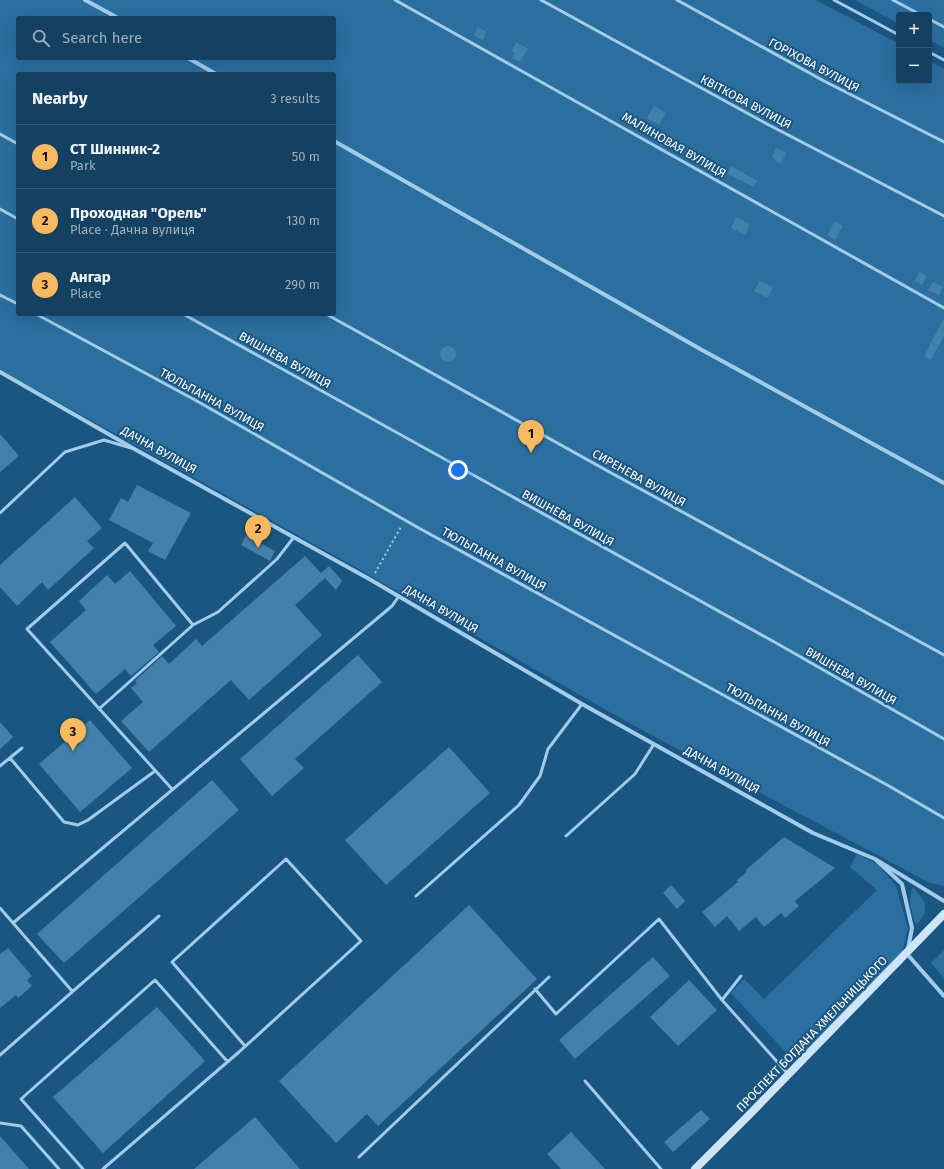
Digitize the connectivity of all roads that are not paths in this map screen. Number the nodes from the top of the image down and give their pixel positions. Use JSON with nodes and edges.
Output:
{"nodes":[{"id":1,"x":85,"y":0,"type":"edge"},
{"id":2,"x":395,"y":0,"type":"edge"},
{"id":3,"x":541,"y":0,"type":"edge"},
{"id":4,"x":678,"y":0,"type":"edge"},
{"id":5,"x":834,"y":0,"type":"edge"},
{"id":6,"x":894,"y":0,"type":"edge"},
{"id":7,"x":916,"y":12,"type":"edge"},
{"id":8,"x":114,"y":16,"type":"edge"},
{"id":9,"x":932,"y":21,"type":"edge"},
{"id":10,"x":944,"y":27,"type":"edge"},
{"id":11,"x":896,"y":34,"type":"edge"},
{"id":12,"x":932,"y":54,"type":"edge"},
{"id":13,"x":192,"y":60,"type":"edge"},
{"id":14,"x":944,"y":60,"type":"edge"},
{"id":15,"x":212,"y":72,"type":"edge"},
{"id":16,"x":0,"y":134,"type":"edge"},
{"id":17,"x":336,"y":142,"type":"edge"},
{"id":18,"x":944,"y":142,"type":"edge"},
{"id":19,"x":16,"y":143,"type":"edge"},
{"id":20,"x":0,"y":209,"type":"edge"},
{"id":21,"x":944,"y":216,"type":"edge"},
{"id":22,"x":16,"y":218,"type":"edge"},
{"id":23,"x":0,"y":295,"type":"edge"},
{"id":24,"x":16,"y":303,"type":"edge"},
{"id":25,"x":944,"y":308,"type":"edge"},
{"id":26,"x":40,"y":316,"type":"edge"},
{"id":27,"x":187,"y":316,"type":"edge"},
{"id":28,"x":330,"y":316,"type":"edge"},
{"id":29,"x":0,"y":372,"type":"edge"},
{"id":30,"x":138,"y":451,"type":"junction"},
{"id":31,"x":944,"y":483,"type":"edge"},
{"id":32,"x":0,"y":513,"type":"edge"},
{"id":33,"x":294,"y":536,"type":"junction"},
{"id":34,"x":399,"y":596,"type":"junction"},
{"id":35,"x":193,"y":625,"type":"junction"},
{"id":36,"x":944,"y":655,"type":"edge"},
{"id":37,"x":582,"y":704,"type":"junction"},
{"id":38,"x":99,"y":709,"type":"junction"},
{"id":39,"x":944,"y":739,"type":"edge"},
{"id":40,"x":654,"y":744,"type":"junction"},
{"id":41,"x":22,"y":748,"type":"dead end"},
{"id":42,"x":10,"y":758,"type":"junction"},
{"id":43,"x":0,"y":766,"type":"edge"},
{"id":44,"x":155,"y":770,"type":"junction"},
{"id":45,"x":172,"y":789,"type":"junction"},
{"id":46,"x":944,"y":818,"type":"edge"},
{"id":47,"x":566,"y":836,"type":"dead end"},
{"id":48,"x":875,"y":859,"type":"junction"},
{"id":49,"x":416,"y":896,"type":"dead end"},
{"id":50,"x":944,"y":901,"type":"edge"},
{"id":51,"x":0,"y":908,"type":"edge"},
{"id":52,"x":944,"y":914,"type":"edge"},
{"id":53,"x":159,"y":916,"type":"dead end"},
{"id":54,"x":13,"y":923,"type":"junction"},
{"id":55,"x":906,"y":954,"type":"junction"},
{"id":56,"x":741,"y":976,"type":"dead end"},
{"id":57,"x":549,"y":977,"type":"dead end"},
{"id":58,"x":535,"y":989,"type":"junction"},
{"id":59,"x":72,"y":991,"type":"junction"},
{"id":60,"x":944,"y":996,"type":"edge"},
{"id":61,"x":722,"y":1000,"type":"junction"},
{"id":62,"x":245,"y":1046,"type":"junction"},
{"id":63,"x":0,"y":1054,"type":"edge"},
{"id":64,"x":228,"y":1061,"type":"junction"},
{"id":65,"x":788,"y":1074,"type":"junction"},
{"id":66,"x":584,"y":1081,"type":"dead end"},
{"id":67,"x":0,"y":1123,"type":"edge"},
{"id":68,"x":359,"y":1157,"type":"dead end"},
{"id":69,"x":59,"y":1169,"type":"edge"},
{"id":70,"x":83,"y":1169,"type":"edge"},
{"id":71,"x":103,"y":1169,"type":"edge"},
{"id":72,"x":661,"y":1169,"type":"edge"},
{"id":73,"x":694,"y":1169,"type":"edge"}],
"edges":[{"from":1,"to":8,"type":"street"},
{"from":2,"to":25,"type":"lane","name":"МАЛИНОВАЯ ВУЛИЦЯ"},
{"from":3,"to":21,"type":"lane","name":"КВІТКОВА ВУЛИЦЯ"},
{"from":4,"to":18,"type":"lane","name":"ГОРІХОВА ВУЛИЦЯ"},
{"from":5,"to":11,"type":"lane"},
{"from":6,"to":7,"type":"lane"},
{"from":9,"to":10,"type":"lane"},
{"from":12,"to":14,"type":"lane"},
{"from":13,"to":15,"type":"street"},
{"from":16,"to":19,"type":"lane"},
{"from":17,"to":31,"type":"street"},
{"from":20,"to":22,"type":"lane"},
{"from":23,"to":24,"type":"lane"},
{"from":26,"to":46,"type":"lane","name":"ТЮЛЬПАННА ВУЛИЦЯ"},
{"from":27,"to":39,"type":"lane","name":"ВИШНЕВА ВУЛИЦЯ"},
{"from":28,"to":36,"type":"lane","name":"СИРЕНЕВА ВУЛИЦЯ"},
{"from":29,"to":30,"type":"street","name":"ДАЧНА ВУЛИЦЯ"},
{"from":30,"to":32,"type":"lane"},
{"from":30,"to":33,"type":"street","name":"ДАЧНА ВУЛИЦЯ"},
{"from":33,"to":34,"type":"street","name":"ДАЧНА ВУЛИЦЯ"},
{"from":33,"to":35,"type":"lane"},
{"from":34,"to":37,"type":"street","name":"ДАЧНА ВУЛИЦЯ"},
{"from":34,"to":45,"type":"lane"},
{"from":35,"to":38,"type":"lane"},
{"from":35,"to":38,"type":"lane"},
{"from":37,"to":40,"type":"street","name":"ДАЧНА ВУЛИЦЯ"},
{"from":37,"to":49,"type":"lane"},
{"from":38,"to":44,"type":"lane"},
{"from":40,"to":47,"type":"lane"},
{"from":40,"to":48,"type":"street","name":"ДАЧНА ВУЛИЦЯ"},
{"from":41,"to":42,"type":"lane"},
{"from":42,"to":43,"type":"lane"},
{"from":42,"to":44,"type":"lane"},
{"from":44,"to":45,"type":"lane"},
{"from":45,"to":54,"type":"lane"},
{"from":48,"to":50,"type":"street"},
{"from":48,"to":55,"type":"street"},
{"from":51,"to":54,"type":"lane"},
{"from":52,"to":55,"type":"main road","name":"ПРОСПЕКТ БОГДАНА ХМЕЛЬНИЦЬКОГО"},
{"from":53,"to":59,"type":"lane"},
{"from":54,"to":59,"type":"lane"},
{"from":55,"to":60,"type":"street"},
{"from":55,"to":65,"type":"main road","name":"ПРОСПЕКТ БОГДАНА ХМЕЛЬНИЦЬКОГО"},
{"from":56,"to":61,"type":"lane"},
{"from":57,"to":58,"type":"lane"},
{"from":58,"to":61,"type":"lane"},
{"from":58,"to":68,"type":"lane"},
{"from":59,"to":63,"type":"lane"},
{"from":61,"to":65,"type":"lane"},
{"from":62,"to":62,"type":"lane"},
{"from":62,"to":64,"type":"lane"},
{"from":64,"to":70,"type":"lane"},
{"from":64,"to":71,"type":"lane"},
{"from":65,"to":73,"type":"main road","name":"ПРОСПЕКТ БОГДАНА ХМЕЛЬНИЦЬКОГО"},
{"from":66,"to":72,"type":"lane"},
{"from":67,"to":69,"type":"lane"}]}
